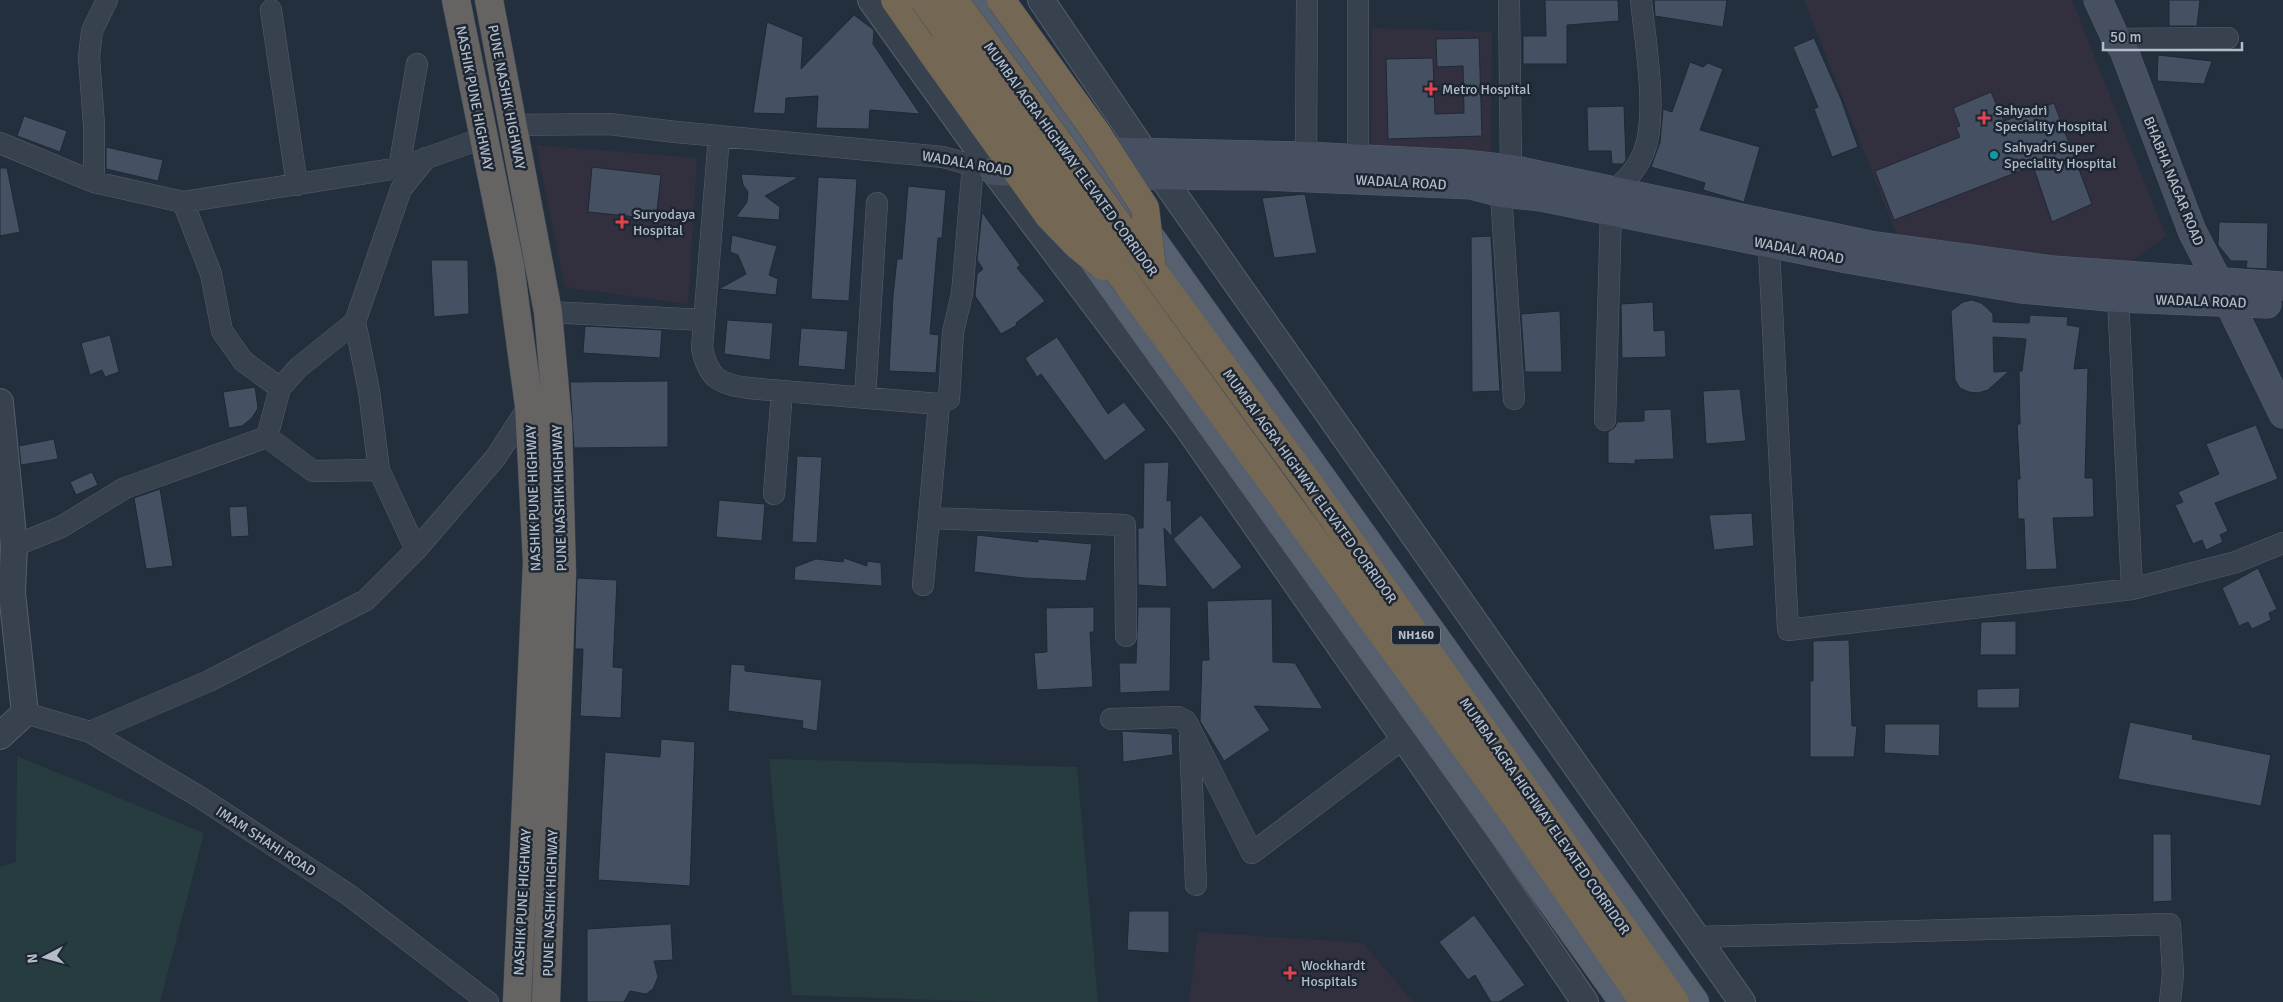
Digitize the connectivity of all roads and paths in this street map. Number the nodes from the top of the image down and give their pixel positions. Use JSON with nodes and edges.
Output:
{"nodes":[{"id":1,"x":107,"y":0,"type":"edge"},
{"id":2,"x":456,"y":0,"type":"edge"},
{"id":3,"x":489,"y":0,"type":"edge"},
{"id":4,"x":871,"y":0,"type":"edge"},
{"id":5,"x":895,"y":0,"type":"edge"},
{"id":6,"x":909,"y":0,"type":"edge"},
{"id":7,"x":924,"y":0,"type":"edge"},
{"id":8,"x":954,"y":0,"type":"edge"},
{"id":9,"x":982,"y":0,"type":"edge"},
{"id":10,"x":1001,"y":0,"type":"edge"},
{"id":11,"x":1041,"y":0,"type":"edge"},
{"id":12,"x":1307,"y":0,"type":"edge"},
{"id":13,"x":1358,"y":0,"type":"edge"},
{"id":14,"x":1509,"y":0,"type":"edge"},
{"id":15,"x":1641,"y":0,"type":"edge"},
{"id":16,"x":2098,"y":0,"type":"edge"},
{"id":17,"x":272,"y":10,"type":"dead end"},
{"id":18,"x":2228,"y":38,"type":"dead end"},
{"id":19,"x":2116,"y":39,"type":"junction"},
{"id":20,"x":417,"y":64,"type":"dead end"},
{"id":21,"x":512,"y":125,"type":"junction"},
{"id":22,"x":719,"y":136,"type":"junction"},
{"id":23,"x":483,"y":138,"type":"junction"},
{"id":24,"x":0,"y":143,"type":"edge"},
{"id":25,"x":1090,"y":151,"type":"junction"},
{"id":26,"x":1145,"y":152,"type":"junction"},
{"id":27,"x":1306,"y":156,"type":"junction"},
{"id":28,"x":426,"y":158,"type":"junction"},
{"id":29,"x":1358,"y":159,"type":"junction"},
{"id":30,"x":983,"y":163,"type":"junction"},
{"id":31,"x":1024,"y":164,"type":"junction"},
{"id":32,"x":399,"y":168,"type":"junction"},
{"id":33,"x":1161,"y":174,"type":"junction"},
{"id":34,"x":1106,"y":175,"type":"junction"},
{"id":35,"x":1506,"y":181,"type":"junction"},
{"id":36,"x":94,"y":182,"type":"junction"},
{"id":37,"x":297,"y":185,"type":"junction"},
{"id":38,"x":1613,"y":201,"type":"junction"},
{"id":39,"x":183,"y":202,"type":"junction"},
{"id":40,"x":877,"y":204,"type":"dead end"},
{"id":41,"x":1768,"y":234,"type":"junction"},
{"id":42,"x":1153,"y":271,"type":"junction"},
{"id":43,"x":2283,"y":286,"type":"edge"},
{"id":44,"x":1131,"y":289,"type":"junction"},
{"id":45,"x":2224,"y":293,"type":"junction"},
{"id":46,"x":2118,"y":298,"type":"junction"},
{"id":47,"x":2283,"y":304,"type":"edge"},
{"id":48,"x":548,"y":312,"type":"junction"},
{"id":49,"x":704,"y":320,"type":"junction"},
{"id":50,"x":355,"y":322,"type":"junction"},
{"id":51,"x":280,"y":388,"type":"junction"},
{"id":52,"x":782,"y":391,"type":"junction"},
{"id":53,"x":865,"y":398,"type":"junction"},
{"id":54,"x":1514,"y":398,"type":"dead end"},
{"id":55,"x":0,"y":402,"type":"edge"},
{"id":56,"x":939,"y":404,"type":"junction"},
{"id":57,"x":529,"y":406,"type":"junction"},
{"id":58,"x":2283,"y":414,"type":"edge"},
{"id":59,"x":1605,"y":420,"type":"dead end"},
{"id":60,"x":267,"y":438,"type":"junction"},
{"id":61,"x":379,"y":470,"type":"junction"},
{"id":62,"x":774,"y":494,"type":"dead end"},
{"id":63,"x":929,"y":518,"type":"junction"},
{"id":64,"x":2283,"y":543,"type":"edge"},
{"id":65,"x":14,"y":546,"type":"junction"},
{"id":66,"x":416,"y":550,"type":"junction"},
{"id":67,"x":923,"y":585,"type":"dead end"},
{"id":68,"x":2132,"y":588,"type":"junction"},
{"id":69,"x":6,"y":595,"type":"edge"},
{"id":70,"x":1126,"y":636,"type":"dead end"},
{"id":71,"x":25,"y":713,"type":"junction"},
{"id":72,"x":1111,"y":719,"type":"dead end"},
{"id":73,"x":1190,"y":730,"type":"junction"},
{"id":74,"x":90,"y":732,"type":"junction"},
{"id":75,"x":0,"y":736,"type":"edge"},
{"id":76,"x":1404,"y":738,"type":"junction"},
{"id":77,"x":1196,"y":885,"type":"dead end"},
{"id":78,"x":1697,"y":936,"type":"junction"},
{"id":79,"x":488,"y":1002,"type":"edge"},
{"id":80,"x":517,"y":1002,"type":"edge"},
{"id":81,"x":546,"y":1002,"type":"edge"},
{"id":82,"x":1585,"y":1002,"type":"edge"},
{"id":83,"x":1622,"y":1002,"type":"edge"},
{"id":84,"x":1644,"y":1002,"type":"edge"},
{"id":85,"x":1675,"y":1002,"type":"edge"},
{"id":86,"x":1694,"y":1002,"type":"edge"},
{"id":87,"x":1742,"y":1002,"type":"edge"},
{"id":88,"x":2170,"y":1002,"type":"edge"}],
"edges":[{"from":1,"to":36,"type":"street"},
{"from":2,"to":23,"type":"highway","name":"NASHIK PUNE HIGHWAY"},
{"from":3,"to":21,"type":"highway","name":"PUNE NASHIK HIGHWAY"},
{"from":4,"to":30,"type":"street"},
{"from":5,"to":44,"type":"highway","bridge":true},
{"from":6,"to":31,"type":"main road"},
{"from":7,"to":44,"type":"highway","name":"MUMBAI AGRA HIGHWAY ELEVATED CORRIDOR","bridge":true},
{"from":8,"to":42,"type":"highway","name":"MUMBAI AGRA HIGHWAY ELEVATED CORRIDOR","bridge":true},
{"from":9,"to":25,"type":"main road"},
{"from":10,"to":42,"type":"highway","bridge":true},
{"from":11,"to":26,"type":"street"},
{"from":12,"to":27,"type":"street"},
{"from":13,"to":29,"type":"street"},
{"from":14,"to":35,"type":"street"},
{"from":15,"to":38,"type":"street"},
{"from":16,"to":19,"type":"main road","name":"BHABHA NAGAR ROAD"},
{"from":17,"to":37,"type":"street"},
{"from":18,"to":19,"type":"street"},
{"from":19,"to":45,"type":"main road","name":"BHABHA NAGAR ROAD"},
{"from":20,"to":32,"type":"street"},
{"from":21,"to":22,"type":"street","name":"WADALA ROAD"},
{"from":21,"to":48,"type":"highway","name":"PUNE NASHIK HIGHWAY"},
{"from":22,"to":30,"type":"street","name":"WADALA ROAD"},
{"from":22,"to":49,"type":"street"},
{"from":23,"to":28,"type":"street"},
{"from":23,"to":57,"type":"highway","name":"NASHIK PUNE HIGHWAY"},
{"from":24,"to":36,"type":"street"},
{"from":25,"to":26,"type":"main road","name":"WADALA ROAD"},
{"from":25,"to":31,"type":"main road","name":"WADALA ROAD"},
{"from":25,"to":34,"type":"main road"},
{"from":26,"to":27,"type":"main road","name":"WADALA ROAD"},
{"from":26,"to":33,"type":"street"},
{"from":27,"to":29,"type":"main road","name":"WADALA ROAD"},
{"from":28,"to":32,"type":"street"},
{"from":28,"to":50,"type":"street"},
{"from":29,"to":35,"type":"main road","name":"WADALA ROAD"},
{"from":30,"to":31,"type":"main road","name":"WADALA ROAD"},
{"from":30,"to":56,"type":"street"},
{"from":30,"to":76,"type":"street"},
{"from":31,"to":34,"type":"main road","name":"WADALA ROAD"},
{"from":31,"to":83,"type":"main road"},
{"from":32,"to":37,"type":"street"},
{"from":33,"to":34,"type":"main road","name":"WADALA ROAD"},
{"from":33,"to":35,"type":"main road","name":"WADALA ROAD"},
{"from":33,"to":78,"type":"street"},
{"from":34,"to":86,"type":"main road"},
{"from":35,"to":38,"type":"main road","name":"WADALA ROAD"},
{"from":35,"to":54,"type":"street"},
{"from":36,"to":39,"type":"street"},
{"from":37,"to":39,"type":"street"},
{"from":38,"to":41,"type":"main road","name":"WADALA ROAD"},
{"from":38,"to":59,"type":"street"},
{"from":39,"to":51,"type":"street"},
{"from":40,"to":53,"type":"street"},
{"from":41,"to":45,"type":"main road","name":"WADALA ROAD"},
{"from":41,"to":46,"type":"main road","name":"WADALA ROAD"},
{"from":41,"to":68,"type":"street"},
{"from":42,"to":85,"type":"highway","name":"MUMBAI AGRA HIGHWAY ELEVATED CORRIDOR","number":"NH160"},
{"from":43,"to":45,"type":"main road","name":"WADALA ROAD"},
{"from":44,"to":84,"type":"highway","name":"MUMBAI AGRA HIGHWAY ELEVATED CORRIDOR","number":"NH160"},
{"from":45,"to":46,"type":"main road","name":"WADALA ROAD"},
{"from":45,"to":47,"type":"main road","name":"WADALA ROAD"},
{"from":45,"to":58,"type":"main road","name":"BHABHA NAGAR ROAD"},
{"from":46,"to":68,"type":"street"},
{"from":48,"to":49,"type":"street"},
{"from":48,"to":81,"type":"highway","name":"PUNE NASHIK HIGHWAY"},
{"from":49,"to":52,"type":"street"},
{"from":50,"to":51,"type":"street"},
{"from":50,"to":61,"type":"street"},
{"from":51,"to":60,"type":"street"},
{"from":52,"to":53,"type":"street"},
{"from":52,"to":62,"type":"street"},
{"from":53,"to":56,"type":"street"},
{"from":55,"to":65,"type":"street"},
{"from":56,"to":63,"type":"street"},
{"from":57,"to":66,"type":"street"},
{"from":57,"to":80,"type":"highway","name":"NASHIK PUNE HIGHWAY"},
{"from":60,"to":61,"type":"street"},
{"from":60,"to":65,"type":"street"},
{"from":61,"to":66,"type":"street"},
{"from":63,"to":67,"type":"street"},
{"from":63,"to":70,"type":"street"},
{"from":64,"to":68,"type":"street"},
{"from":65,"to":69,"type":"street"},
{"from":66,"to":74,"type":"street"},
{"from":69,"to":71,"type":"street"},
{"from":71,"to":74,"type":"street","name":"IMAM SHAHI ROAD"},
{"from":71,"to":75,"type":"street"},
{"from":72,"to":73,"type":"street"},
{"from":73,"to":76,"type":"street"},
{"from":73,"to":77,"type":"street"},
{"from":74,"to":79,"type":"street","name":"IMAM SHAHI ROAD"},
{"from":76,"to":82,"type":"street"},
{"from":78,"to":87,"type":"street"},
{"from":78,"to":88,"type":"street"}]}
